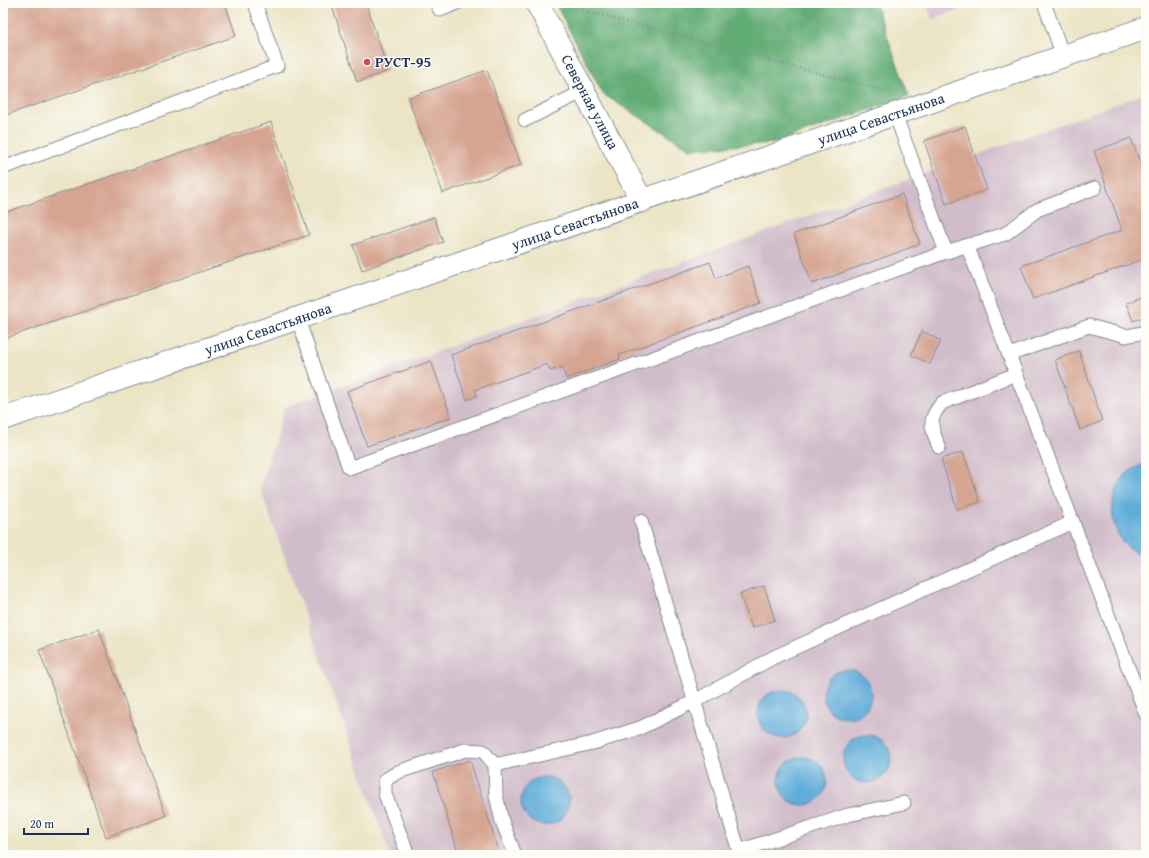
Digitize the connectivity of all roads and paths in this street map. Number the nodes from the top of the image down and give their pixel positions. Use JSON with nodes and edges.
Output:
{"nodes":[{"id":1,"x":255,"y":3,"type":"edge"},
{"id":2,"x":436,"y":3,"type":"edge"},
{"id":3,"x":457,"y":3,"type":"edge"},
{"id":4,"x":537,"y":3,"type":"edge"},
{"id":5,"x":1044,"y":3,"type":"edge"},
{"id":6,"x":563,"y":5,"type":"dead end"},
{"id":7,"x":1146,"y":28,"type":"edge"},
{"id":8,"x":1063,"y":56,"type":"junction"},
{"id":9,"x":584,"y":91,"type":"junction"},
{"id":10,"x":904,"y":111,"type":"junction"},
{"id":11,"x":525,"y":120,"type":"dead end"},
{"id":12,"x":3,"y":168,"type":"edge"},
{"id":13,"x":1095,"y":188,"type":"dead end"},
{"id":14,"x":642,"y":201,"type":"junction"},
{"id":15,"x":968,"y":245,"type":"junction"},
{"id":16,"x":946,"y":252,"type":"junction"},
{"id":17,"x":298,"y":319,"type":"junction"},
{"id":18,"x":1146,"y":332,"type":"edge"},
{"id":19,"x":1009,"y":355,"type":"junction"},
{"id":20,"x":1016,"y":374,"type":"junction"},
{"id":21,"x":3,"y":419,"type":"edge"},
{"id":22,"x":939,"y":447,"type":"dead end"},
{"id":23,"x":641,"y":521,"type":"dead end"},
{"id":24,"x":1073,"y":522,"type":"junction"},
{"id":25,"x":695,"y":701,"type":"junction"},
{"id":26,"x":1146,"y":714,"type":"edge"},
{"id":27,"x":495,"y":765,"type":"junction"},
{"id":28,"x":904,"y":803,"type":"dead end"},
{"id":29,"x":739,"y":853,"type":"edge"},
{"id":30,"x":408,"y":855,"type":"edge"},
{"id":31,"x":515,"y":855,"type":"edge"}],
"edges":[{"from":1,"to":12,"type":"lane"},
{"from":2,"to":3,"type":"lane"},
{"from":4,"to":9,"type":"street","name":"Северная улица"},
{"from":5,"to":8,"type":"lane"},
{"from":6,"to":10,"type":"path"},
{"from":7,"to":8,"type":"street","name":"улица Севастьянова"},
{"from":8,"to":10,"type":"street","name":"улица Севастьянова"},
{"from":9,"to":11,"type":"lane"},
{"from":9,"to":14,"type":"street","name":"Северная улица"},
{"from":10,"to":14,"type":"street","name":"улица Севастьянова"},
{"from":10,"to":16,"type":"lane"},
{"from":13,"to":15,"type":"lane"},
{"from":14,"to":17,"type":"street","name":"улица Севастьянова"},
{"from":15,"to":16,"type":"lane"},
{"from":15,"to":19,"type":"lane"},
{"from":16,"to":17,"type":"lane"},
{"from":17,"to":21,"type":"street","name":"улица Севастьянова"},
{"from":18,"to":19,"type":"lane"},
{"from":19,"to":20,"type":"lane"},
{"from":20,"to":22,"type":"lane"},
{"from":20,"to":24,"type":"lane"},
{"from":23,"to":25,"type":"lane"},
{"from":24,"to":25,"type":"lane"},
{"from":24,"to":26,"type":"lane"},
{"from":25,"to":27,"type":"lane"},
{"from":25,"to":29,"type":"lane"},
{"from":27,"to":30,"type":"lane"},
{"from":27,"to":31,"type":"lane"},
{"from":28,"to":29,"type":"lane"}]}
